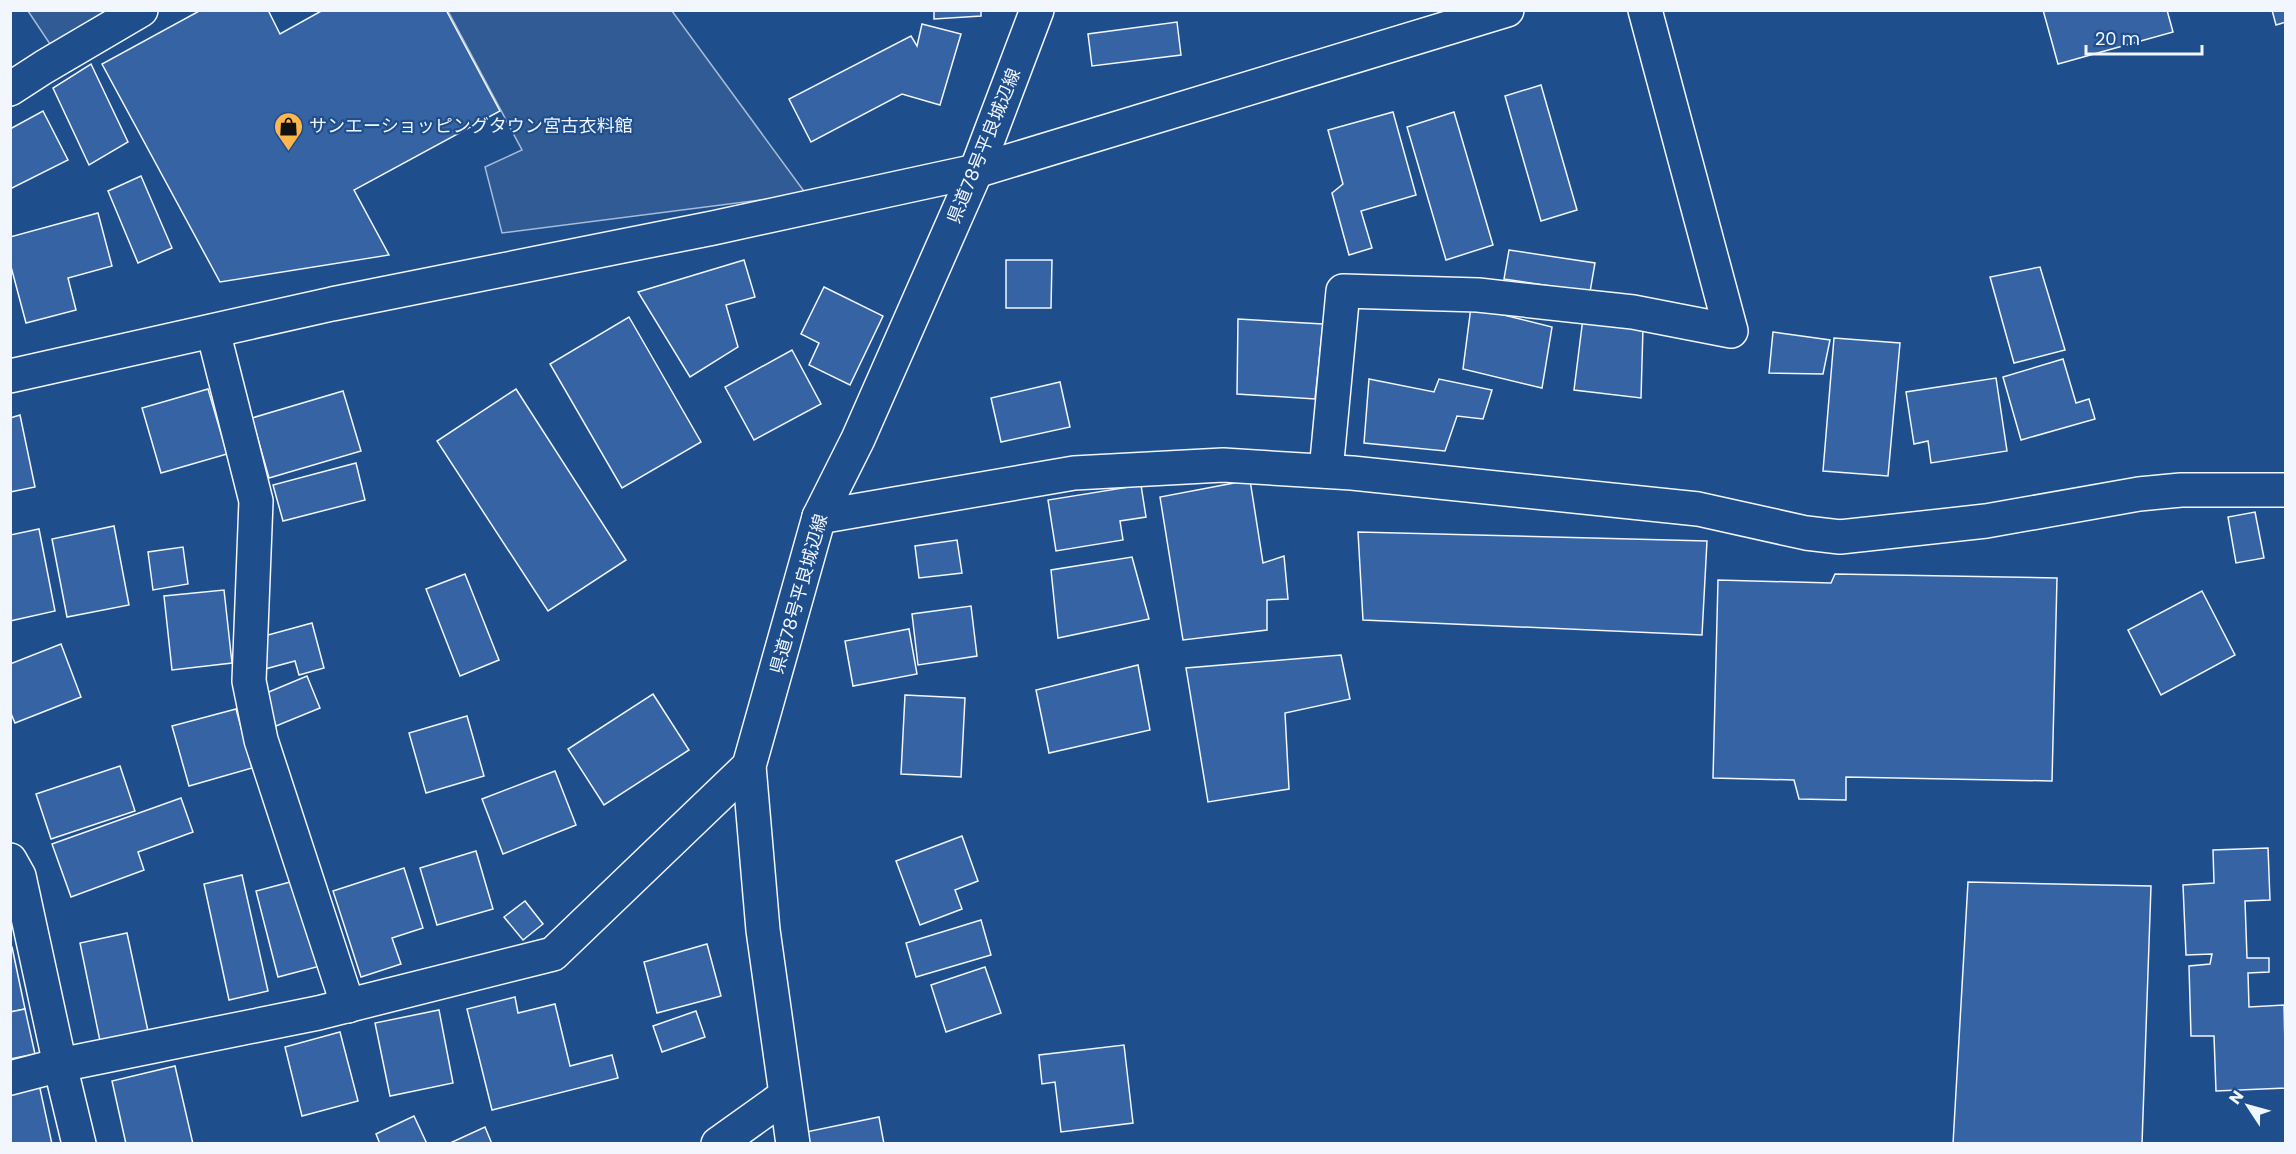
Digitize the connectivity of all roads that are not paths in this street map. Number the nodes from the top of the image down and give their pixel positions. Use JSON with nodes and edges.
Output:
{"nodes":[{"id":1,"x":141,"y":10,"type":"edge"},
{"id":2,"x":1037,"y":10,"type":"edge"},
{"id":3,"x":1507,"y":10,"type":"edge"},
{"id":4,"x":1645,"y":10,"type":"edge"},
{"id":5,"x":10,"y":89,"type":"edge"},
{"id":6,"x":976,"y":171,"type":"junction"},
{"id":7,"x":213,"y":331,"type":"junction"},
{"id":8,"x":10,"y":376,"type":"edge"},
{"id":9,"x":1326,"y":471,"type":"junction"},
{"id":10,"x":2286,"y":490,"type":"edge"},
{"id":11,"x":819,"y":517,"type":"junction"},
{"id":12,"x":749,"y":766,"type":"junction"},
{"id":13,"x":10,"y":860,"type":"edge"},
{"id":14,"x":348,"y":1006,"type":"junction"},
{"id":15,"x":60,"y":1065,"type":"junction"},
{"id":16,"x":10,"y":1078,"type":"edge"},
{"id":17,"x":785,"y":1096,"type":"junction"},
{"id":18,"x":79,"y":1143,"type":"edge"},
{"id":19,"x":718,"y":1143,"type":"edge"},
{"id":20,"x":793,"y":1143,"type":"edge"}],
"edges":[{"from":1,"to":5,"type":"street"},
{"from":2,"to":6,"type":"street","name":"県道78号平良城辺線"},
{"from":3,"to":6,"type":"street"},
{"from":4,"to":9,"type":"street"},
{"from":6,"to":7,"type":"street"},
{"from":6,"to":11,"type":"street","name":"県道78号平良城辺線"},
{"from":7,"to":8,"type":"street"},
{"from":7,"to":14,"type":"street"},
{"from":9,"to":10,"type":"street"},
{"from":9,"to":11,"type":"street"},
{"from":11,"to":12,"type":"street","name":"県道78号平良城辺線"},
{"from":12,"to":14,"type":"street"},
{"from":12,"to":17,"type":"street","name":"県道78号平良城辺線"},
{"from":13,"to":15,"type":"street"},
{"from":14,"to":15,"type":"street"},
{"from":15,"to":16,"type":"street"},
{"from":15,"to":18,"type":"street"},
{"from":17,"to":19,"type":"street"},
{"from":17,"to":20,"type":"street","name":"県道78号平良城辺線"}]}
